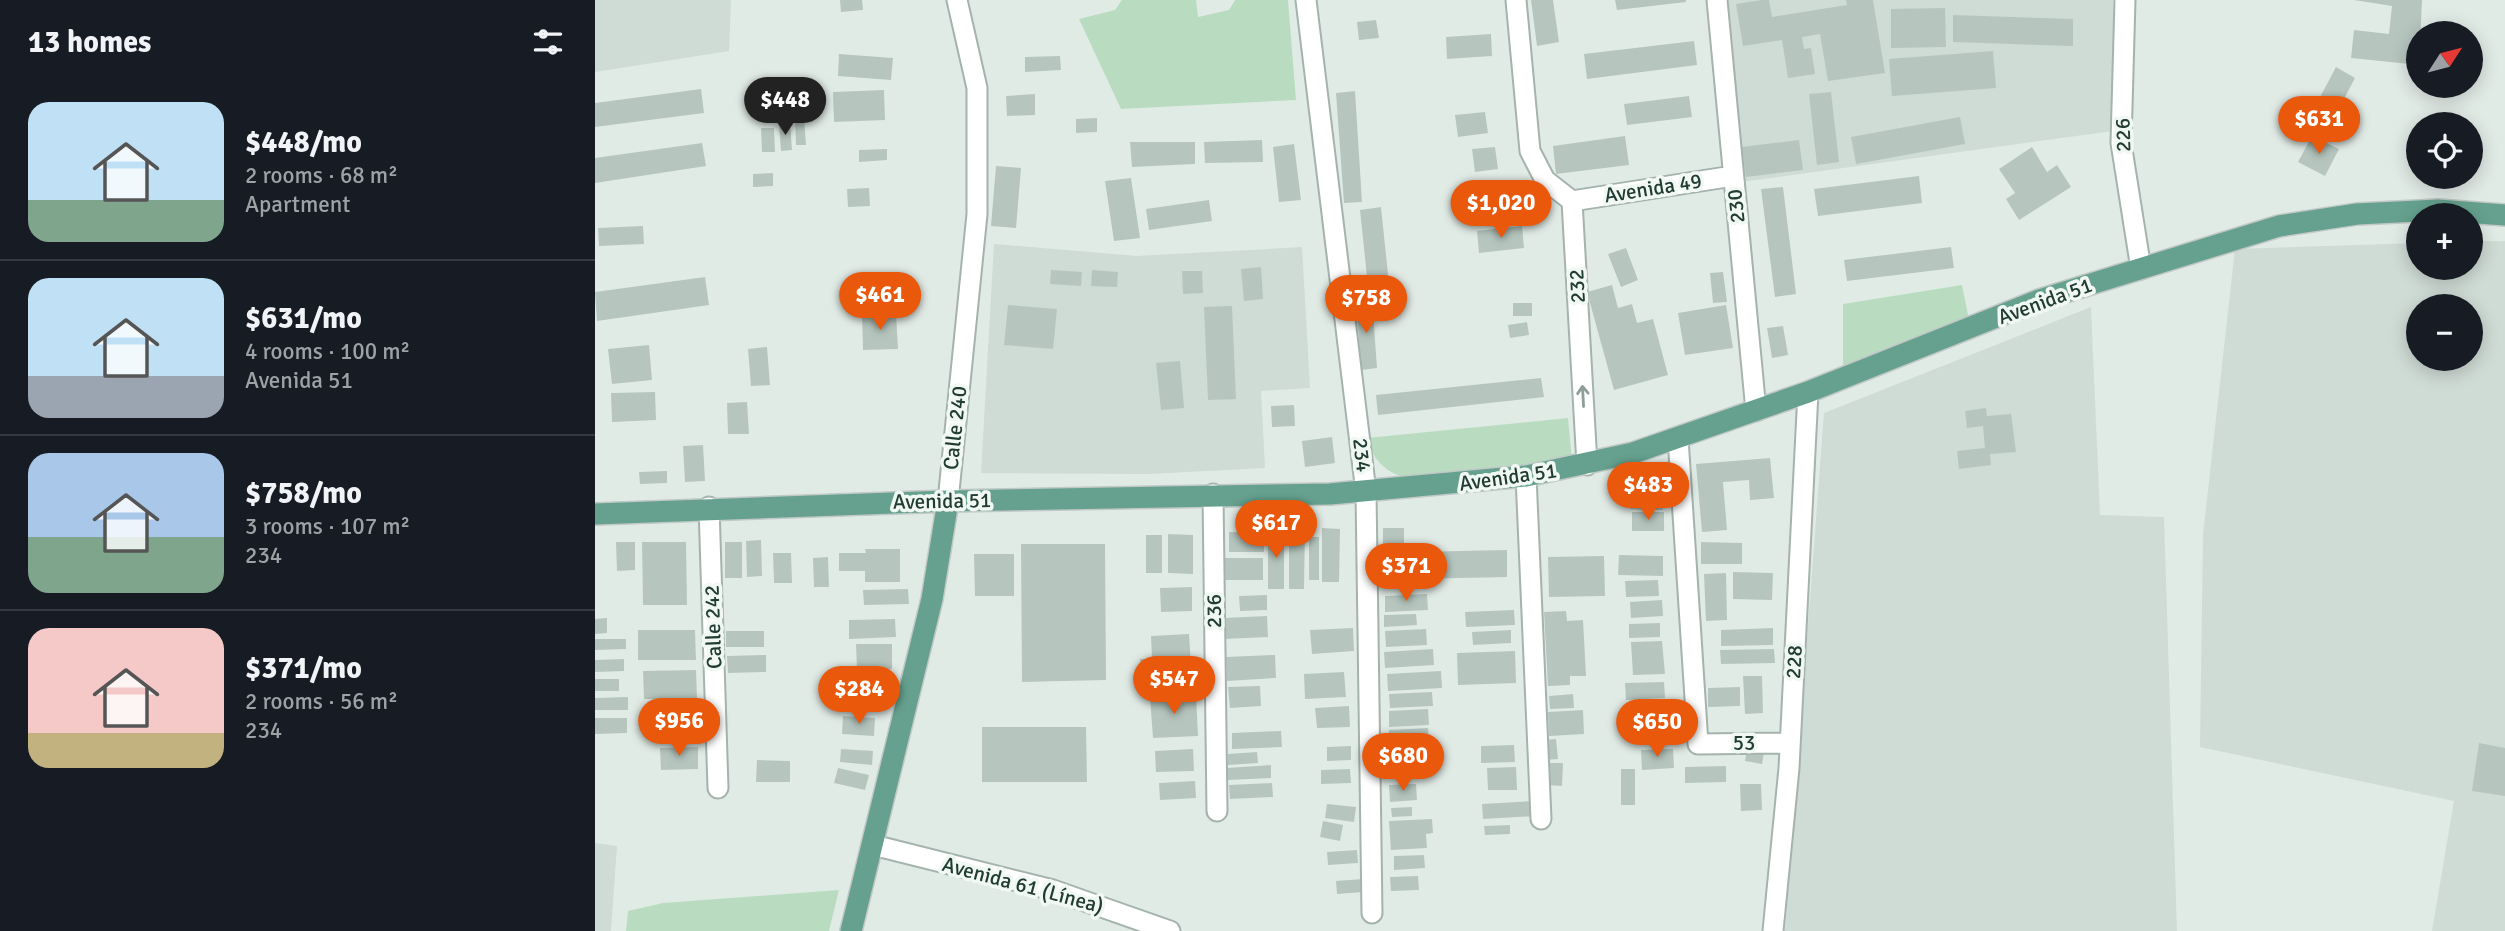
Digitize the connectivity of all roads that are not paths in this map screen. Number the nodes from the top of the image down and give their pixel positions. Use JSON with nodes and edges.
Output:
{"nodes":[{"id":1,"x":957,"y":0,"type":"edge"},
{"id":2,"x":1306,"y":0,"type":"edge"},
{"id":3,"x":1516,"y":0,"type":"edge"},
{"id":4,"x":1717,"y":0,"type":"edge"},
{"id":5,"x":2125,"y":0,"type":"edge"},
{"id":6,"x":1733,"y":176,"type":"junction"},
{"id":7,"x":1572,"y":201,"type":"junction"},
{"id":8,"x":2505,"y":215,"type":"edge"},
{"id":9,"x":2141,"y":269,"type":"junction"},
{"id":10,"x":1808,"y":392,"type":"junction"},
{"id":11,"x":1756,"y":411,"type":"junction"},
{"id":12,"x":1678,"y":438,"type":"junction"},
{"id":13,"x":1587,"y":465,"type":"junction"},
{"id":14,"x":1526,"y":476,"type":"junction"},
{"id":15,"x":1366,"y":492,"type":"junction"},
{"id":16,"x":1213,"y":494,"type":"junction"},
{"id":17,"x":948,"y":501,"type":"junction"},
{"id":18,"x":709,"y":507,"type":"junction"},
{"id":19,"x":595,"y":514,"type":"edge"},
{"id":20,"x":1790,"y":743,"type":"junction"},
{"id":21,"x":717,"y":788,"type":"dead end"},
{"id":22,"x":1217,"y":811,"type":"dead end"},
{"id":23,"x":1541,"y":819,"type":"dead end"},
{"id":24,"x":873,"y":845,"type":"junction"},
{"id":25,"x":1372,"y":913,"type":"dead end"},
{"id":26,"x":851,"y":931,"type":"edge"},
{"id":27,"x":1170,"y":931,"type":"edge"},
{"id":28,"x":1773,"y":931,"type":"edge"}],
"edges":[{"from":1,"to":17,"type":"street","name":"Calle 240"},
{"from":2,"to":15,"type":"street","name":"234"},
{"from":3,"to":7,"type":"street"},
{"from":4,"to":6,"type":"street","name":"230"},
{"from":5,"to":9,"type":"street","name":"226"},
{"from":6,"to":7,"type":"street","name":"Avenida 49"},
{"from":6,"to":11,"type":"street","name":"230"},
{"from":13,"to":7,"type":"street","name":"232","one_way":true},
{"from":8,"to":9,"type":"main road","name":"Avenida 51"},
{"from":9,"to":10,"type":"main road","name":"Avenida 51"},
{"from":10,"to":11,"type":"main road","name":"Avenida 51"},
{"from":10,"to":20,"type":"street","name":"228"},
{"from":11,"to":12,"type":"main road","name":"Avenida 51"},
{"from":12,"to":13,"type":"main road","name":"Avenida 51"},
{"from":12,"to":20,"type":"street","name":"53"},
{"from":13,"to":14,"type":"main road","name":"Avenida 51"},
{"from":14,"to":15,"type":"main road","name":"Avenida 51"},
{"from":14,"to":23,"type":"street"},
{"from":15,"to":16,"type":"main road","name":"Avenida 51"},
{"from":15,"to":25,"type":"street","name":"234"},
{"from":16,"to":17,"type":"main road","name":"Avenida 51"},
{"from":16,"to":22,"type":"street","name":"236"},
{"from":17,"to":18,"type":"main road","name":"Avenida 51"},
{"from":17,"to":24,"type":"main road","name":"Calle 240"},
{"from":18,"to":19,"type":"main road","name":"Avenida 51"},
{"from":18,"to":21,"type":"street","name":"Calle 242"},
{"from":20,"to":28,"type":"street","name":"228"},
{"from":24,"to":26,"type":"main road","name":"Calle 240"},
{"from":24,"to":27,"type":"street","name":"Avenida 61 (Línea)"}]}
